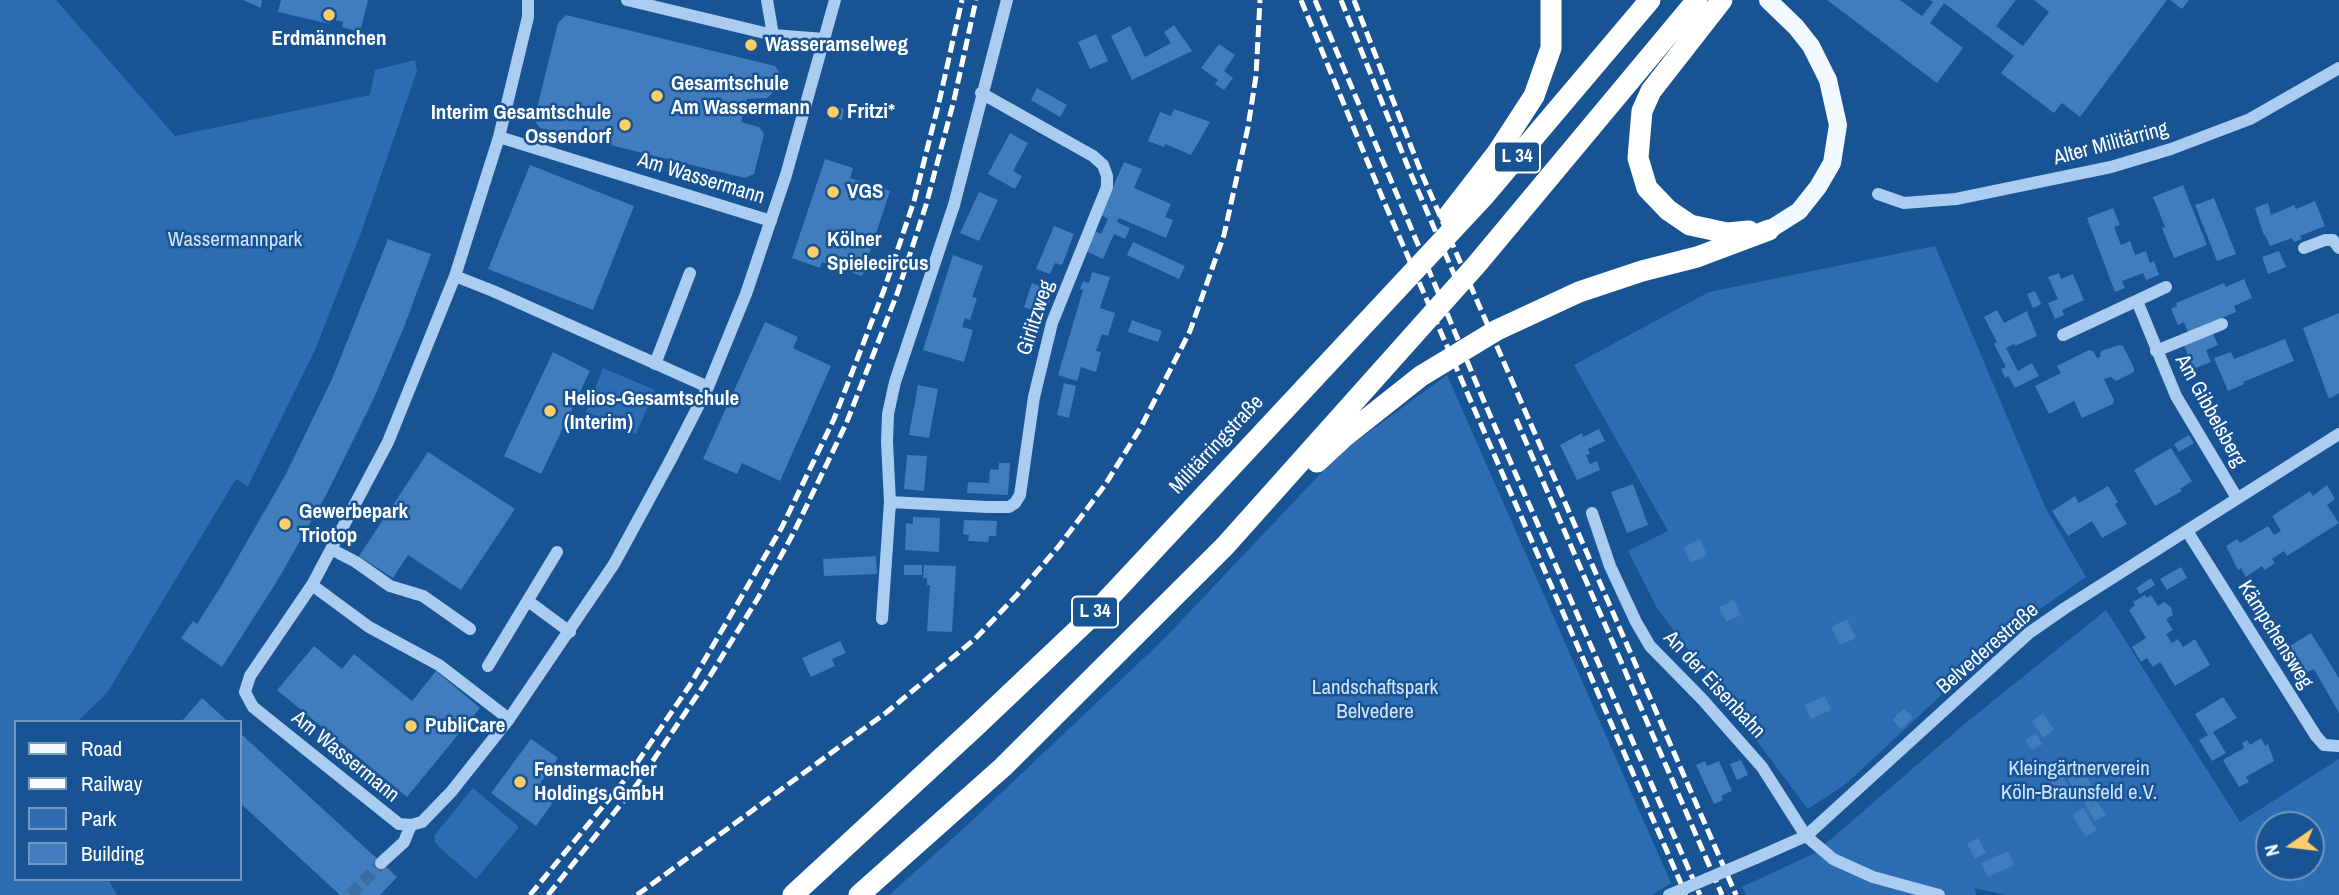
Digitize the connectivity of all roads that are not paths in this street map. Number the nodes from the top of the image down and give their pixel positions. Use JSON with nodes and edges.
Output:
{"nodes":[{"id":1,"x":528,"y":0,"type":"edge"},
{"id":2,"x":627,"y":0,"type":"edge"},
{"id":3,"x":767,"y":0,"type":"edge"},
{"id":4,"x":835,"y":0,"type":"edge"},
{"id":5,"x":1007,"y":0,"type":"edge"},
{"id":6,"x":1551,"y":0,"type":"edge"},
{"id":7,"x":1650,"y":0,"type":"edge"},
{"id":8,"x":1698,"y":0,"type":"edge"},
{"id":9,"x":1722,"y":0,"type":"edge"},
{"id":10,"x":1768,"y":0,"type":"edge"},
{"id":11,"x":773,"y":35,"type":"junction"},
{"id":12,"x":824,"y":39,"type":"junction"},
{"id":13,"x":2339,"y":68,"type":"edge"},
{"id":14,"x":981,"y":93,"type":"junction"},
{"id":15,"x":499,"y":138,"type":"junction"},
{"id":16,"x":1878,"y":194,"type":"dead end"},
{"id":17,"x":771,"y":220,"type":"junction"},
{"id":18,"x":1769,"y":230,"type":"junction"},
{"id":19,"x":2304,"y":248,"type":"dead end"},
{"id":20,"x":2339,"y":248,"type":"edge"},
{"id":21,"x":690,"y":273,"type":"dead end"},
{"id":22,"x":455,"y":276,"type":"junction"},
{"id":23,"x":2166,"y":287,"type":"dead end"},
{"id":24,"x":2137,"y":301,"type":"junction"},
{"id":25,"x":1378,"y":309,"type":"junction"},
{"id":26,"x":2222,"y":324,"type":"dead end"},
{"id":27,"x":2063,"y":335,"type":"dead end"},
{"id":28,"x":2157,"y":351,"type":"junction"},
{"id":29,"x":655,"y":364,"type":"junction"},
{"id":30,"x":708,"y":387,"type":"junction"},
{"id":31,"x":2339,"y":434,"type":"edge"},
{"id":32,"x":2237,"y":498,"type":"junction"},
{"id":33,"x":890,"y":502,"type":"junction"},
{"id":34,"x":1592,"y":513,"type":"dead end"},
{"id":35,"x":2187,"y":531,"type":"junction"},
{"id":36,"x":1225,"y":546,"type":"junction"},
{"id":37,"x":331,"y":549,"type":"junction"},
{"id":38,"x":557,"y":552,"type":"dead end"},
{"id":39,"x":312,"y":585,"type":"junction"},
{"id":40,"x":528,"y":601,"type":"junction"},
{"id":41,"x":882,"y":619,"type":"dead end"},
{"id":42,"x":470,"y":629,"type":"dead end"},
{"id":43,"x":570,"y":632,"type":"junction"},
{"id":44,"x":488,"y":666,"type":"dead end"},
{"id":45,"x":509,"y":719,"type":"junction"},
{"id":46,"x":2339,"y":746,"type":"edge"},
{"id":47,"x":411,"y":825,"type":"junction"},
{"id":48,"x":1806,"y":836,"type":"junction"},
{"id":49,"x":381,"y":863,"type":"tunnel mouth"},
{"id":50,"x":793,"y":895,"type":"edge"},
{"id":51,"x":859,"y":895,"type":"edge"},
{"id":52,"x":1669,"y":895,"type":"edge"},
{"id":53,"x":1939,"y":895,"type":"edge"}],
"edges":[{"from":1,"to":15,"type":"street","name":"Am Wassermann"},
{"from":2,"to":11,"type":"street"},
{"from":3,"to":11,"type":"street"},
{"from":4,"to":12,"type":"street"},
{"from":5,"to":14,"type":"street"},
{"from":6,"to":25,"type":"highway","number":"L 34"},
{"from":7,"to":25,"type":"highway","name":"Militärringstraße","number":"L 34"},
{"from":8,"to":36,"type":"highway","number":"L 34"},
{"from":9,"to":18,"type":"highway","number":"L 34"},
{"from":10,"to":18,"type":"main road","number":"L 34"},
{"from":11,"to":12,"type":"street"},
{"from":12,"to":17,"type":"street","name":"Am Wassermann"},
{"from":13,"to":16,"type":"street","name":"Alter Militärring"},
{"from":14,"to":33,"type":"street"},
{"from":14,"to":33,"type":"street","name":"Girlitzweg"},
{"from":15,"to":17,"type":"street","name":"Am Wassermann"},
{"from":15,"to":22,"type":"street","name":"Am Wassermann"},
{"from":17,"to":30,"type":"street","name":"Am Wassermann"},
{"from":18,"to":36,"type":"highway","number":"L 34"},
{"from":19,"to":20,"type":"street"},
{"from":21,"to":29,"type":"street"},
{"from":22,"to":29,"type":"street"},
{"from":22,"to":37,"type":"street","name":"Am Wassermann"},
{"from":23,"to":24,"type":"street"},
{"from":24,"to":27,"type":"street"},
{"from":24,"to":28,"type":"street","name":"Am Gibbelsberg"},
{"from":25,"to":50,"type":"highway","name":"Militärringstraße","number":"L 34"},
{"from":26,"to":28,"type":"street"},
{"from":28,"to":32,"type":"street","name":"Am Gibbelsberg"},
{"from":29,"to":30,"type":"street"},
{"from":30,"to":43,"type":"street","name":"Am Wassermann"},
{"from":31,"to":32,"type":"street","name":"Belvederestraße"},
{"from":32,"to":35,"type":"street","name":"Belvederestraße"},
{"from":33,"to":41,"type":"street"},
{"from":34,"to":48,"type":"street","name":"An der Eisenbahn"},
{"from":35,"to":46,"type":"street","name":"Kämpchensweg"},
{"from":35,"to":48,"type":"street","name":"Belvederestraße"},
{"from":36,"to":51,"type":"highway","number":"L 34"},
{"from":37,"to":39,"type":"street","name":"Am Wassermann"},
{"from":37,"to":42,"type":"street"},
{"from":38,"to":40,"type":"street"},
{"from":39,"to":45,"type":"street"},
{"from":39,"to":47,"type":"street","name":"Am Wassermann"},
{"from":40,"to":43,"type":"street"},
{"from":40,"to":44,"type":"street"},
{"from":43,"to":45,"type":"street","name":"Am Wassermann"},
{"from":45,"to":47,"type":"street","name":"Am Wassermann"},
{"from":47,"to":49,"type":"street"},
{"from":48,"to":52,"type":"street","name":"Belvederestraße","bridge":true},
{"from":48,"to":53,"type":"street","name":"An der Eisenbahn"}]}
